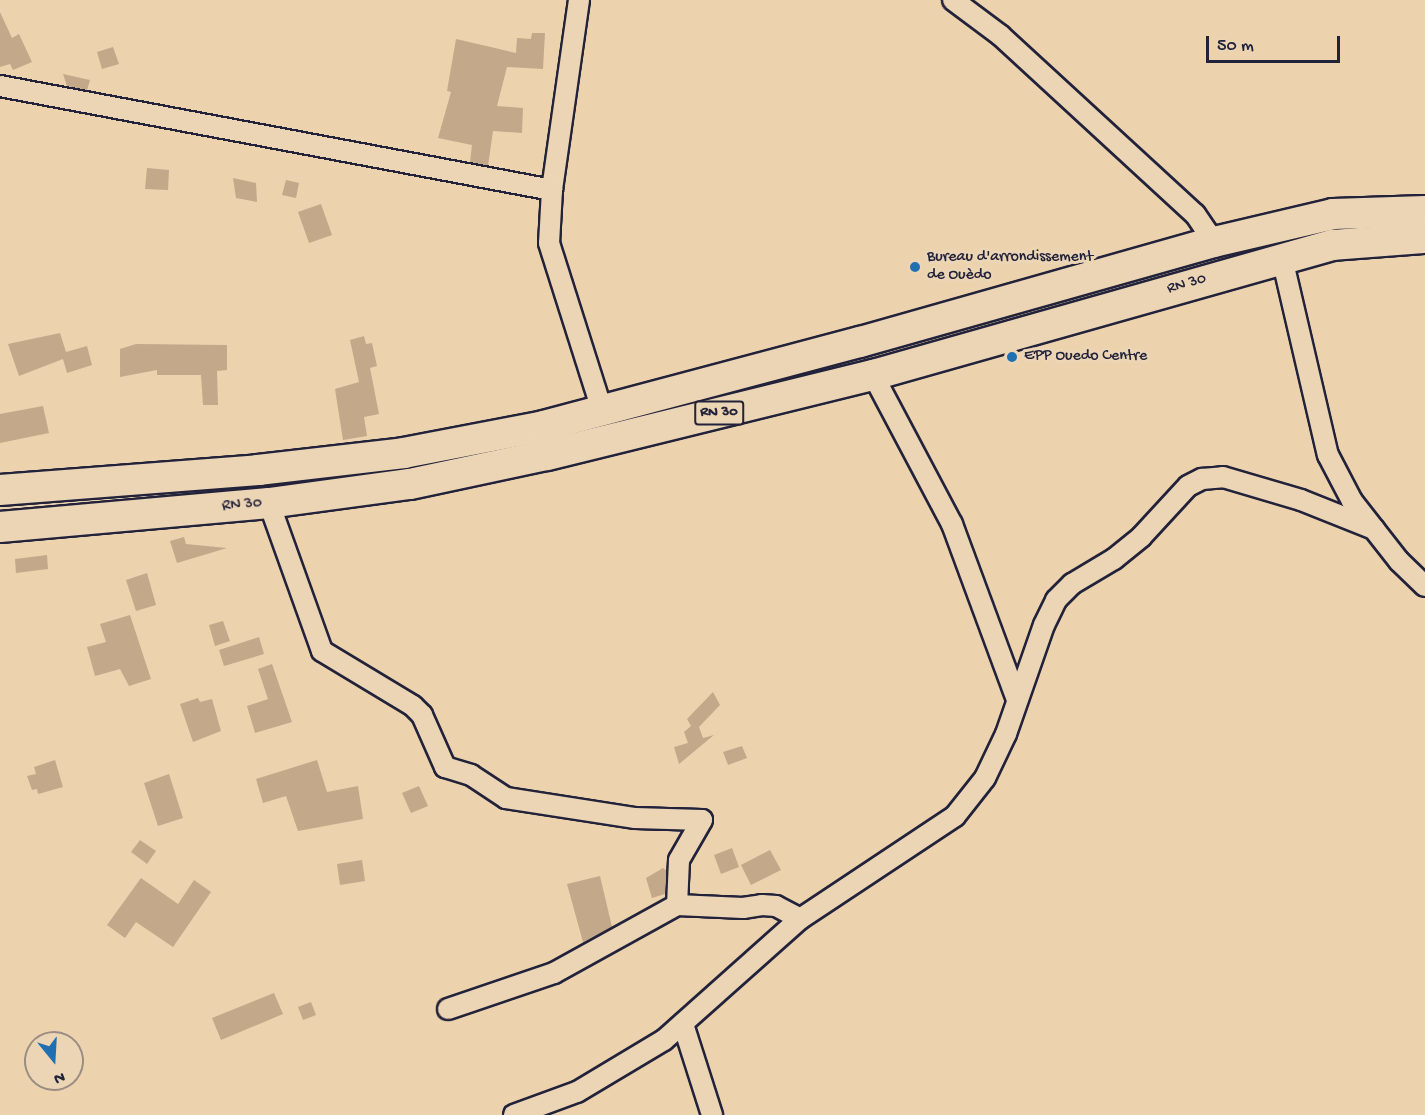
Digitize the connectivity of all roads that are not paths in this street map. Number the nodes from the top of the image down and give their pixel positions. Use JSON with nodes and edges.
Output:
{"nodes":[{"id":1,"x":579,"y":0,"type":"edge"},
{"id":2,"x":953,"y":0,"type":"edge"},
{"id":3,"x":0,"y":86,"type":"edge"},
{"id":4,"x":552,"y":190,"type":"junction"},
{"id":5,"x":1425,"y":211,"type":"edge"},
{"id":6,"x":1425,"y":238,"type":"edge"},
{"id":7,"x":1214,"y":242,"type":"junction"},
{"id":8,"x":1282,"y":258,"type":"junction"},
{"id":9,"x":873,"y":375,"type":"junction"},
{"id":10,"x":602,"y":410,"type":"junction"},
{"id":11,"x":0,"y":490,"type":"edge"},
{"id":12,"x":269,"y":503,"type":"junction"},
{"id":13,"x":0,"y":527,"type":"edge"},
{"id":14,"x":1374,"y":529,"type":"junction"},
{"id":15,"x":1425,"y":586,"type":"edge"},
{"id":16,"x":1016,"y":698,"type":"junction"},
{"id":17,"x":677,"y":905,"type":"junction"},
{"id":18,"x":800,"y":919,"type":"junction"},
{"id":19,"x":448,"y":1009,"type":"dead end"},
{"id":20,"x":683,"y":1024,"type":"junction"},
{"id":21,"x":514,"y":1115,"type":"edge"},
{"id":22,"x":712,"y":1115,"type":"edge"}],
"edges":[{"from":1,"to":4,"type":"street"},
{"from":2,"to":7,"type":"street"},
{"from":3,"to":4,"type":"street"},
{"from":4,"to":10,"type":"street"},
{"from":5,"to":7,"type":"main road","number":"RN 30"},
{"from":6,"to":8,"type":"main road","name":"RN 30","number":"RN 30"},
{"from":7,"to":10,"type":"main road","number":"RN 30"},
{"from":8,"to":9,"type":"main road","name":"RN 30","number":"RN 30"},
{"from":8,"to":14,"type":"street"},
{"from":9,"to":12,"type":"main road","name":"RN 30","number":"RN 30"},
{"from":9,"to":16,"type":"street"},
{"from":10,"to":11,"type":"main road","number":"RN 30"},
{"from":12,"to":13,"type":"main road","name":"RN 30","number":"RN 30"},
{"from":12,"to":17,"type":"street"},
{"from":14,"to":15,"type":"street"},
{"from":14,"to":16,"type":"street"},
{"from":16,"to":18,"type":"street"},
{"from":17,"to":18,"type":"street"},
{"from":17,"to":19,"type":"street"},
{"from":18,"to":20,"type":"street"},
{"from":20,"to":21,"type":"street"},
{"from":20,"to":22,"type":"street"}]}
